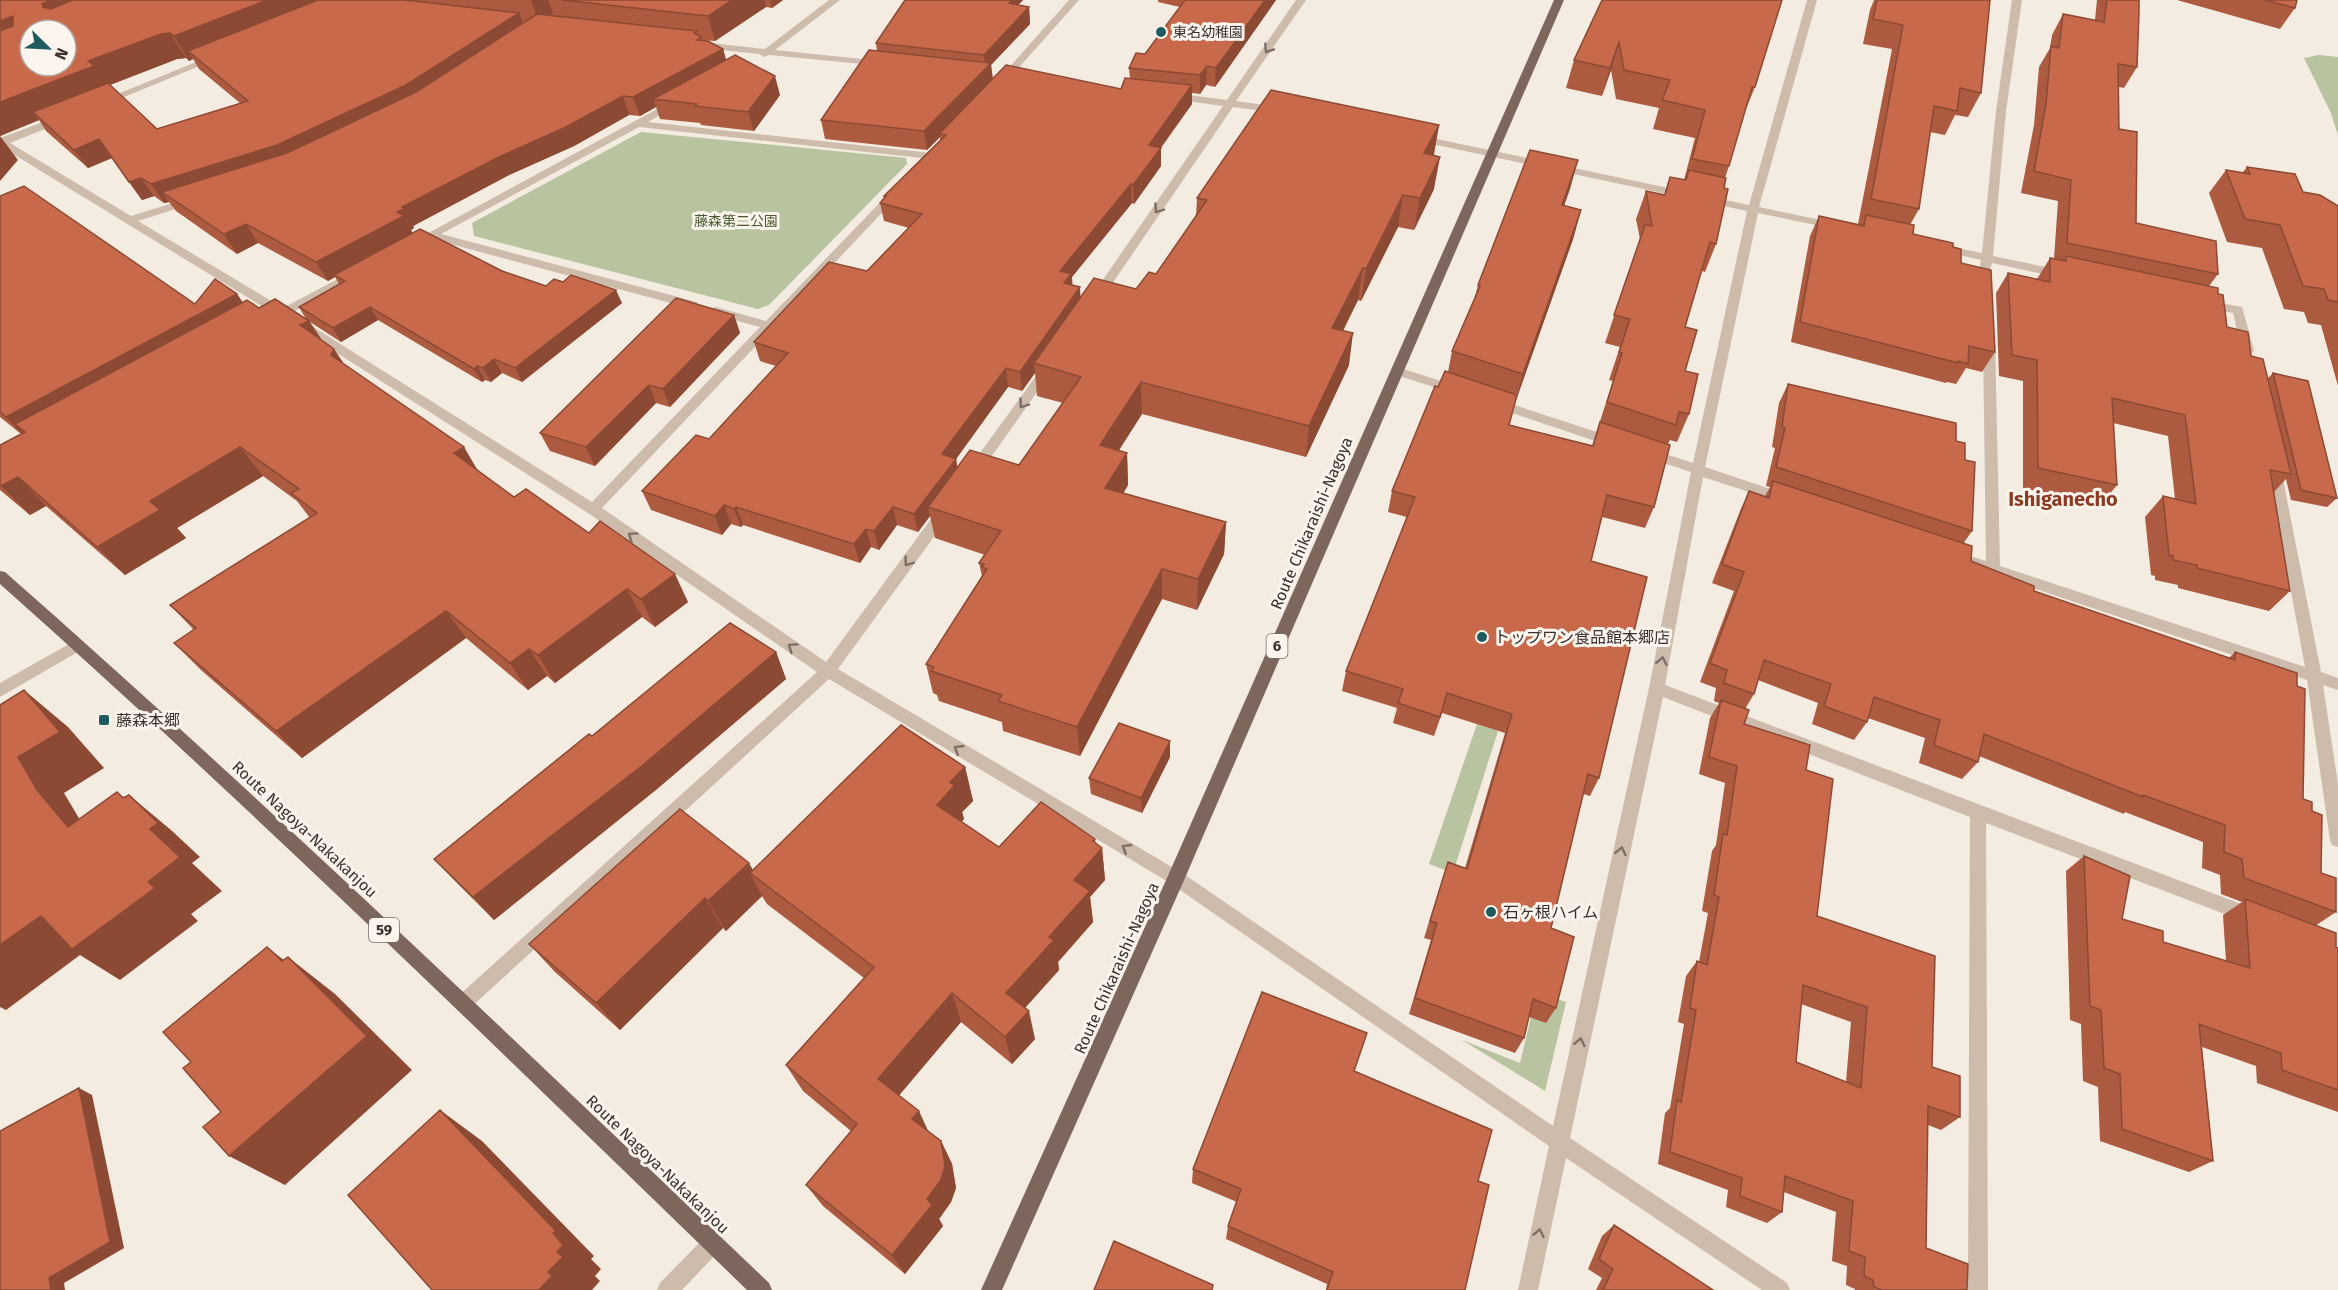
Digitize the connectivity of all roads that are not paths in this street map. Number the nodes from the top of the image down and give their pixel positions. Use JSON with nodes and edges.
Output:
{"nodes":[{"id":1,"x":836,"y":0,"type":"edge"},
{"id":2,"x":1074,"y":0,"type":"edge"},
{"id":3,"x":1301,"y":0,"type":"edge"},
{"id":4,"x":1559,"y":0,"type":"edge"},
{"id":5,"x":1812,"y":0,"type":"edge"},
{"id":6,"x":2017,"y":0,"type":"edge"},
{"id":7,"x":686,"y":43,"type":"edge"},
{"id":8,"x":766,"y":53,"type":"junction"},
{"id":9,"x":224,"y":54,"type":"edge"},
{"id":10,"x":746,"y":64,"type":"edge"},
{"id":11,"x":892,"y":66,"type":"edge"},
{"id":12,"x":991,"y":93,"type":"edge"},
{"id":13,"x":1161,"y":95,"type":"edge"},
{"id":14,"x":687,"y":97,"type":"edge"},
{"id":15,"x":1232,"y":103,"type":"junction"},
{"id":16,"x":97,"y":105,"type":"edge"},
{"id":17,"x":76,"y":113,"type":"edge"},
{"id":18,"x":1296,"y":113,"type":"edge"},
{"id":19,"x":638,"y":124,"type":"junction"},
{"id":20,"x":1409,"y":136,"type":"edge"},
{"id":21,"x":1,"y":142,"type":"edge"},
{"id":22,"x":1491,"y":153,"type":"junction"},
{"id":23,"x":930,"y":156,"type":"edge"},
{"id":24,"x":906,"y":181,"type":"edge"},
{"id":25,"x":206,"y":196,"type":"edge"},
{"id":26,"x":1753,"y":209,"type":"junction"},
{"id":27,"x":129,"y":220,"type":"junction"},
{"id":28,"x":1846,"y":228,"type":"edge"},
{"id":29,"x":431,"y":235,"type":"junction"},
{"id":30,"x":1928,"y":245,"type":"edge"},
{"id":31,"x":410,"y":246,"type":"edge"},
{"id":32,"x":1986,"y":258,"type":"junction"},
{"id":33,"x":367,"y":268,"type":"edge"},
{"id":34,"x":2078,"y":278,"type":"edge"},
{"id":35,"x":1987,"y":281,"type":"edge"},
{"id":36,"x":2192,"y":301,"type":"edge"},
{"id":37,"x":1090,"y":308,"type":"edge"},
{"id":38,"x":282,"y":313,"type":"junction"},
{"id":39,"x":261,"y":325,"type":"edge"},
{"id":40,"x":768,"y":325,"type":"junction"},
{"id":41,"x":1989,"y":327,"type":"edge"},
{"id":42,"x":1056,"y":357,"type":"edge"},
{"id":43,"x":2252,"y":368,"type":"edge"},
{"id":44,"x":1396,"y":371,"type":"junction"},
{"id":45,"x":2271,"y":448,"type":"edge"},
{"id":46,"x":1698,"y":470,"type":"junction"},
{"id":47,"x":966,"y":481,"type":"edge"},
{"id":48,"x":952,"y":500,"type":"edge"},
{"id":49,"x":1800,"y":504,"type":"edge"},
{"id":50,"x":593,"y":508,"type":"junction"},
{"id":51,"x":1936,"y":550,"type":"edge"},
{"id":52,"x":1993,"y":568,"type":"junction"},
{"id":53,"x":0,"y":576,"type":"edge"},
{"id":54,"x":78,"y":645,"type":"junction"},
{"id":55,"x":828,"y":672,"type":"junction"},
{"id":56,"x":2313,"y":676,"type":"junction"},
{"id":57,"x":2338,"y":684,"type":"edge"},
{"id":58,"x":1657,"y":688,"type":"junction"},
{"id":59,"x":0,"y":692,"type":"edge"},
{"id":60,"x":1978,"y":813,"type":"junction"},
{"id":61,"x":2338,"y":840,"type":"edge"},
{"id":62,"x":1176,"y":878,"type":"junction"},
{"id":63,"x":2262,"y":920,"type":"edge"},
{"id":64,"x":463,"y":1003,"type":"junction"},
{"id":65,"x":1558,"y":1141,"type":"junction"},
{"id":66,"x":712,"y":1244,"type":"junction"},
{"id":67,"x":667,"y":1290,"type":"edge"},
{"id":68,"x":762,"y":1290,"type":"edge"},
{"id":69,"x":991,"y":1290,"type":"edge"},
{"id":70,"x":1528,"y":1290,"type":"edge"},
{"id":71,"x":1780,"y":1290,"type":"edge"},
{"id":72,"x":1978,"y":1290,"type":"edge"}],
"edges":[{"from":1,"to":8,"type":"street"},
{"from":2,"to":12,"type":"street"},
{"from":3,"to":15,"type":"street","one_way":true},
{"from":4,"to":22,"type":"main road","name":"Route Chikaraishi-Nagoya","number":"6"},
{"from":5,"to":26,"type":"street"},
{"from":6,"to":32,"type":"street"},
{"from":7,"to":8,"type":"street"},
{"from":8,"to":10,"type":"street"},
{"from":8,"to":11,"type":"street"},
{"from":9,"to":16,"type":"street"},
{"from":13,"to":15,"type":"street"},
{"from":14,"to":19,"type":"street"},
{"from":15,"to":18,"type":"street"},
{"from":15,"to":37,"type":"street","one_way":true},
{"from":17,"to":21,"type":"street"},
{"from":19,"to":23,"type":"street"},
{"from":19,"to":29,"type":"street"},
{"from":20,"to":22,"type":"street"},
{"from":21,"to":27,"type":"street"},
{"from":22,"to":26,"type":"street"},
{"from":22,"to":44,"type":"main road","name":"Route Chikaraishi-Nagoya","number":"6"},
{"from":24,"to":40,"type":"street"},
{"from":25,"to":27,"type":"street"},
{"from":26,"to":28,"type":"street"},
{"from":26,"to":46,"type":"street"},
{"from":27,"to":38,"type":"street"},
{"from":29,"to":31,"type":"street"},
{"from":29,"to":40,"type":"street"},
{"from":30,"to":32,"type":"street"},
{"from":32,"to":34,"type":"street"},
{"from":32,"to":35,"type":"street"},
{"from":33,"to":38,"type":"street"},
{"from":36,"to":43,"type":"street"},
{"from":38,"to":39,"type":"street"},
{"from":38,"to":50,"type":"street"},
{"from":40,"to":50,"type":"street"},
{"from":41,"to":52,"type":"street"},
{"from":42,"to":47,"type":"street","one_way":true},
{"from":44,"to":46,"type":"street"},
{"from":44,"to":62,"type":"main road","name":"Route Chikaraishi-Nagoya","number":"6"},
{"from":45,"to":56,"type":"street"},
{"from":46,"to":49,"type":"street"},
{"from":58,"to":46,"type":"street","one_way":true},
{"from":48,"to":55,"type":"street","one_way":true},
{"from":55,"to":50,"type":"street","one_way":true},
{"from":51,"to":52,"type":"street"},
{"from":52,"to":56,"type":"street"},
{"from":53,"to":54,"type":"main road","name":"Route Nagoya-Nakakanjou","number":"59"},
{"from":54,"to":59,"type":"street"},
{"from":54,"to":64,"type":"main road","name":"Route Nagoya-Nakakanjou","number":"59"},
{"from":62,"to":55,"type":"street","one_way":true},
{"from":55,"to":64,"type":"street"},
{"from":56,"to":57,"type":"street"},
{"from":56,"to":61,"type":"street"},
{"from":58,"to":60,"type":"street"},
{"from":65,"to":58,"type":"street","one_way":true},
{"from":60,"to":63,"type":"street"},
{"from":60,"to":72,"type":"street"},
{"from":62,"to":65,"type":"street"},
{"from":62,"to":69,"type":"main road","name":"Route Chikaraishi-Nagoya","number":"6"},
{"from":64,"to":66,"type":"main road","name":"Route Nagoya-Nakakanjou","number":"59"},
{"from":70,"to":65,"type":"street","one_way":true},
{"from":65,"to":71,"type":"street"},
{"from":66,"to":67,"type":"street"},
{"from":66,"to":68,"type":"main road","name":"Route Nagoya-Nakakanjou","number":"59"}]}
